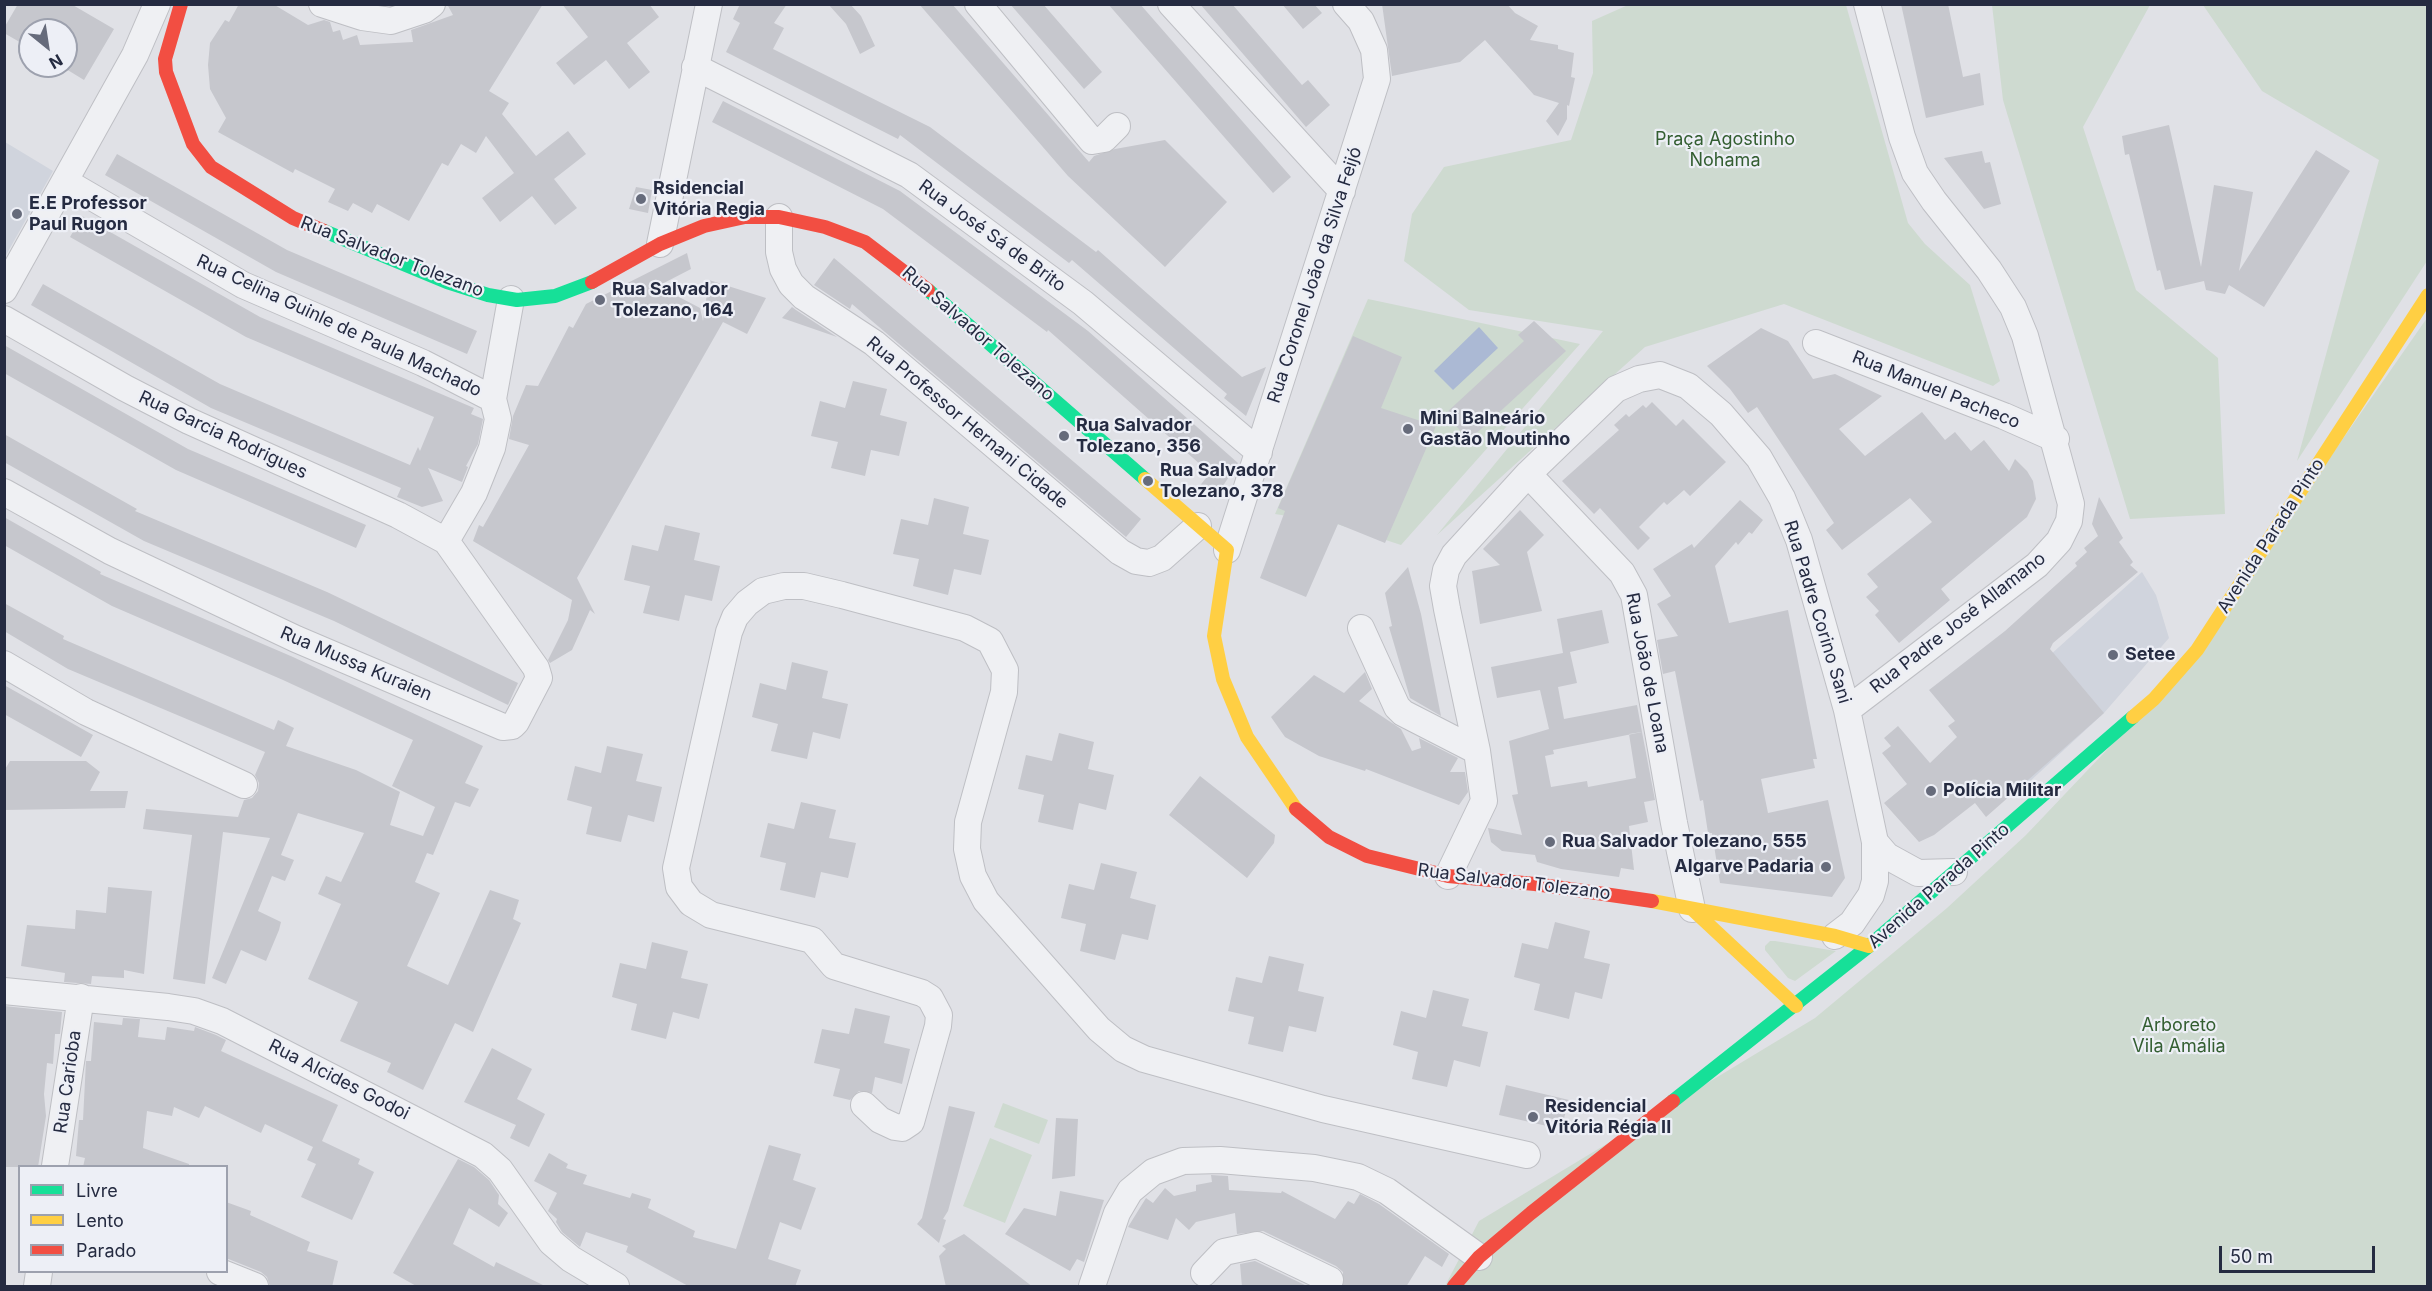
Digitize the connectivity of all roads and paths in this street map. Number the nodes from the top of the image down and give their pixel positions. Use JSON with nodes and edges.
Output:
{"nodes":[{"id":1,"x":157,"y":4,"type":"edge"},
{"id":2,"x":181,"y":4,"type":"edge"},
{"id":3,"x":322,"y":4,"type":"edge"},
{"id":4,"x":432,"y":4,"type":"edge"},
{"id":5,"x":709,"y":4,"type":"edge"},
{"id":6,"x":978,"y":4,"type":"edge"},
{"id":7,"x":1171,"y":4,"type":"edge"},
{"id":8,"x":1346,"y":4,"type":"edge"},
{"id":9,"x":1867,"y":4,"type":"edge"},
{"id":10,"x":695,"y":68,"type":"junction"},
{"id":11,"x":1117,"y":126,"type":"dead end"},
{"id":12,"x":66,"y":182,"type":"junction"},
{"id":13,"x":1342,"y":191,"type":"junction"},
{"id":14,"x":779,"y":218,"type":"junction"},
{"id":15,"x":660,"y":244,"type":"junction"},
{"id":16,"x":4,"y":290,"type":"edge"},
{"id":17,"x":2427,"y":295,"type":"edge"},
{"id":18,"x":511,"y":299,"type":"junction"},
{"id":19,"x":4,"y":319,"type":"edge"},
{"id":20,"x":1816,"y":343,"type":"dead end"},
{"id":21,"x":493,"y":399,"type":"junction"},
{"id":22,"x":2055,"y":439,"type":"junction"},
{"id":23,"x":1259,"y":452,"type":"junction"},
{"id":24,"x":1528,"y":474,"type":"junction"},
{"id":25,"x":4,"y":492,"type":"edge"},
{"id":26,"x":1198,"y":526,"type":"junction"},
{"id":27,"x":446,"y":541,"type":"junction"},
{"id":28,"x":1227,"y":550,"type":"junction"},
{"id":29,"x":1361,"y":628,"type":"dead end"},
{"id":30,"x":4,"y":664,"type":"edge"},
{"id":31,"x":1847,"y":710,"type":"junction"},
{"id":32,"x":1477,"y":751,"type":"junction"},
{"id":33,"x":244,"y":785,"type":"dead end"},
{"id":34,"x":1875,"y":843,"type":"junction"},
{"id":35,"x":1954,"y":872,"type":"junction"},
{"id":36,"x":1448,"y":876,"type":"junction"},
{"id":37,"x":1692,"y":909,"type":"junction"},
{"id":38,"x":1771,"y":923,"type":"junction"},
{"id":39,"x":1835,"y":936,"type":"junction"},
{"id":40,"x":1869,"y":946,"type":"junction"},
{"id":41,"x":1752,"y":965,"type":"junction"},
{"id":42,"x":4,"y":991,"type":"edge"},
{"id":43,"x":81,"y":997,"type":"junction"},
{"id":44,"x":1796,"y":1006,"type":"junction"},
{"id":45,"x":864,"y":1106,"type":"dead end"},
{"id":46,"x":1527,"y":1155,"type":"dead end"},
{"id":47,"x":56,"y":1165,"type":"edge"},
{"id":48,"x":1479,"y":1257,"type":"junction"},
{"id":49,"x":222,"y":1273,"type":"edge"},
{"id":50,"x":1204,"y":1273,"type":"dead end"},
{"id":51,"x":255,"y":1287,"type":"edge"},
{"id":52,"x":616,"y":1287,"type":"edge"},
{"id":53,"x":1092,"y":1287,"type":"edge"},
{"id":54,"x":1327,"y":1287,"type":"edge"},
{"id":55,"x":1454,"y":1287,"type":"edge"}],
"edges":[{"from":1,"to":12,"type":"street"},
{"from":2,"to":18,"type":"street","name":"Rua Salvador Tolezano"},
{"from":3,"to":4,"type":"street"},
{"from":5,"to":10,"type":"street"},
{"from":6,"to":11,"type":"street"},
{"from":7,"to":13,"type":"street"},
{"from":8,"to":13,"type":"street","name":"Rua Coronel João da Silva Feijó"},
{"from":9,"to":22,"type":"street","name":"Rua Padre José Allamano"},
{"from":10,"to":15,"type":"street"},
{"from":10,"to":23,"type":"street","name":"Rua José Sá de Brito"},
{"from":12,"to":16,"type":"street"},
{"from":12,"to":21,"type":"street","name":"Rua Celina Guinle de Paula Machado"},
{"from":13,"to":23,"type":"street","name":"Rua Coronel João da Silva Feijó"},
{"from":14,"to":15,"type":"street","name":"Rua Salvador Tolezano"},
{"from":14,"to":26,"type":"street","name":"Rua Salvador Tolezano"},
{"from":14,"to":26,"type":"street","name":"Rua Professor Hernani Cidade"},
{"from":15,"to":18,"type":"street","name":"Rua Salvador Tolezano"},
{"from":17,"to":35,"type":"street","name":"Avenida Parada Pinto"},
{"from":18,"to":21,"type":"street","name":"Rua Celina Guinle de Paula Machado"},
{"from":19,"to":27,"type":"street","name":"Rua Garcia Rodrigues"},
{"from":20,"to":22,"type":"street","name":"Rua Manuel Pacheco"},
{"from":21,"to":27,"type":"street"},
{"from":22,"to":31,"type":"street","name":"Rua Padre José Allamano"},
{"from":23,"to":28,"type":"street","name":"Rua Coronel João da Silva Feijó"},
{"from":24,"to":31,"type":"street","name":"Rua Padre Corino Sani"},
{"from":24,"to":32,"type":"street","name":"Rua Padre Corino Sani"},
{"from":24,"to":37,"type":"street","name":"Rua João de Loana"},
{"from":25,"to":27,"type":"street","name":"Rua Mussa Kuraien"},
{"from":26,"to":28,"type":"street","name":"Rua Salvador Tolezano"},
{"from":28,"to":36,"type":"street","name":"Rua Salvador Tolezano"},
{"from":29,"to":32,"type":"street"},
{"from":30,"to":33,"type":"street"},
{"from":31,"to":34,"type":"street","name":"Rua Padre Corino Sani"},
{"from":32,"to":36,"type":"street","name":"Rua Padre Corino Sani"},
{"from":34,"to":35,"type":"street"},
{"from":34,"to":39,"type":"street","name":"Rua Padre Corino Sani"},
{"from":35,"to":40,"type":"street","name":"Avenida Parada Pinto"},
{"from":36,"to":37,"type":"street","name":"Rua Salvador Tolezano"},
{"from":37,"to":38,"type":"street","name":"Rua Salvador Tolezano"},
{"from":37,"to":41,"type":"street"},
{"from":38,"to":39,"type":"street","name":"Rua Salvador Tolezano"},
{"from":38,"to":41,"type":"street"},
{"from":39,"to":40,"type":"street","name":"Rua Salvador Tolezano"},
{"from":40,"to":44,"type":"street","name":"Avenida Parada Pinto"},
{"from":41,"to":44,"type":"street"},
{"from":42,"to":43,"type":"street","name":"Rua Alcides Godoi"},
{"from":43,"to":47,"type":"street","name":"Rua Carioba"},
{"from":43,"to":52,"type":"street","name":"Rua Alcides Godoi"},
{"from":44,"to":48,"type":"street","name":"Avenida Parada Pinto"},
{"from":45,"to":46,"type":"street"},
{"from":48,"to":53,"type":"street"},
{"from":48,"to":55,"type":"street","name":"Avenida Parada Pinto"},
{"from":49,"to":51,"type":"street"},
{"from":50,"to":54,"type":"street"}]}
